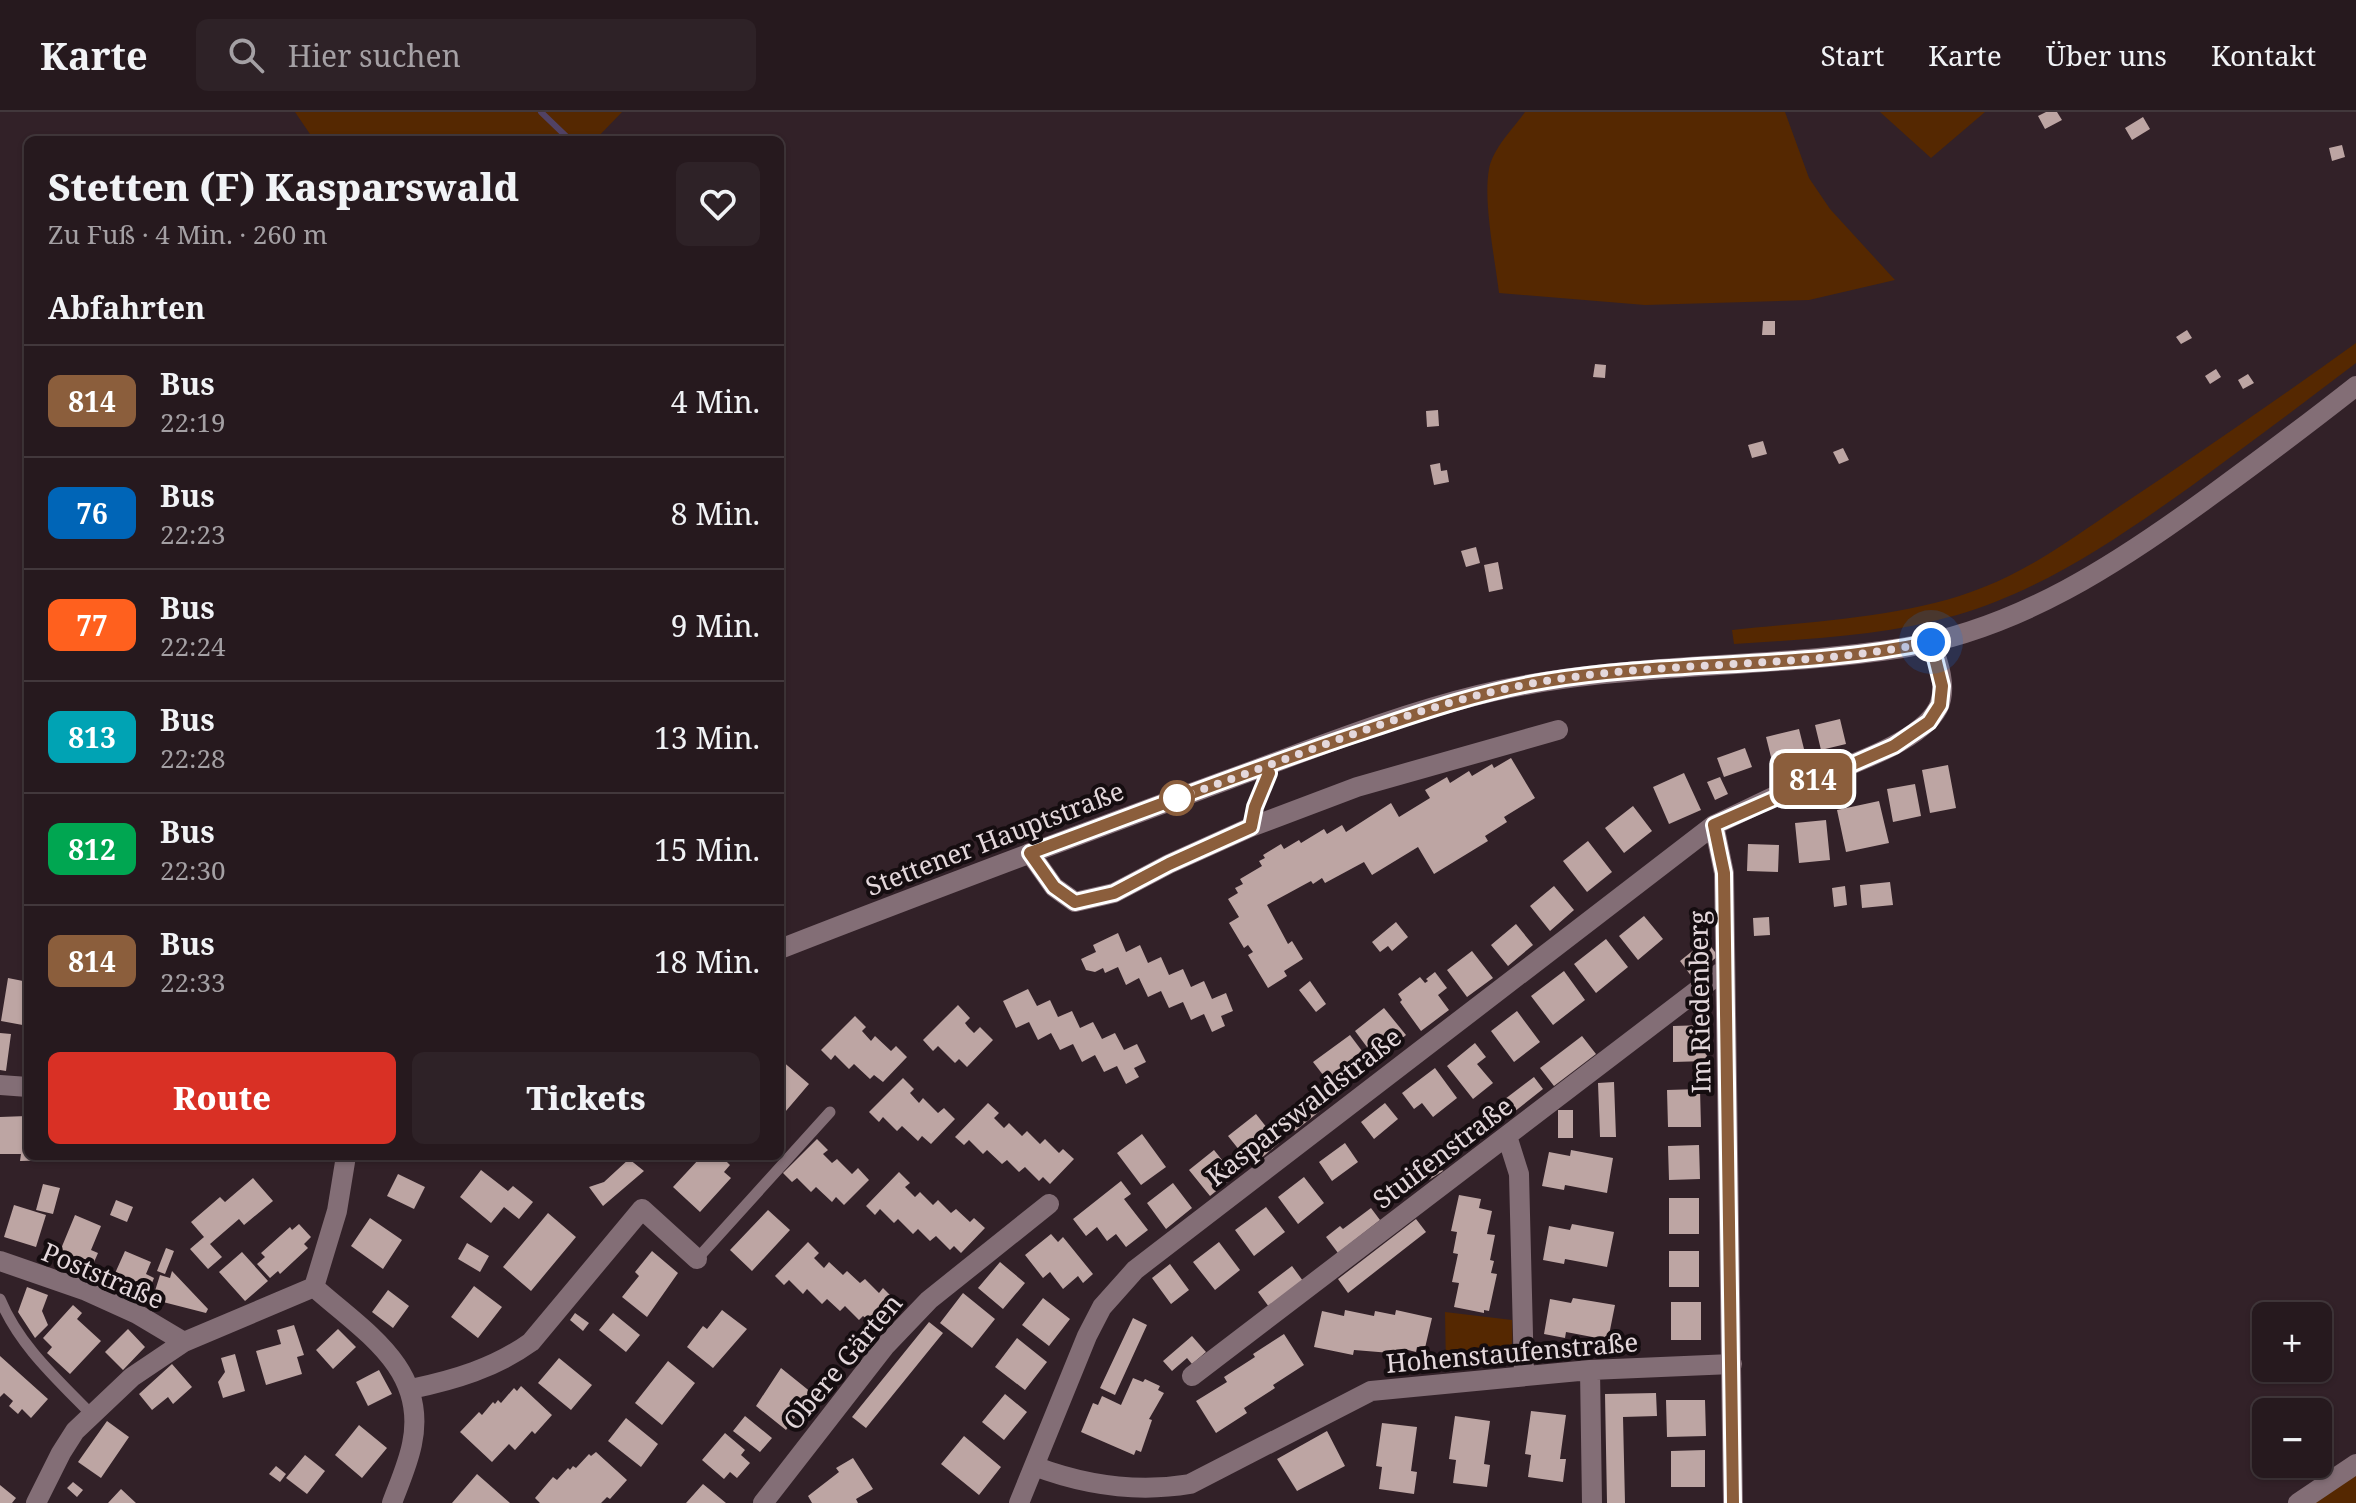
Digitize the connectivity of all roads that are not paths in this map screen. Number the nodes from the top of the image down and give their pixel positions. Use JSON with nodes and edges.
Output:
{"nodes":[{"id":1,"x":2356,"y":386,"type":"edge"},
{"id":2,"x":1931,"y":642,"type":"junction"},
{"id":3,"x":1558,"y":730,"type":"dead end"},
{"id":4,"x":1278,"y":761,"type":"junction"},
{"id":5,"x":1714,"y":825,"type":"junction"},
{"id":6,"x":1251,"y":827,"type":"junction"},
{"id":7,"x":1030,"y":853,"type":"junction"},
{"id":8,"x":784,"y":947,"type":"edge"},
{"id":9,"x":1724,"y":970,"type":"junction"},
{"id":10,"x":0,"y":1085,"type":"edge"},
{"id":11,"x":24,"y":1087,"type":"edge"},
{"id":12,"x":830,"y":1112,"type":"dead end"},
{"id":13,"x":1507,"y":1136,"type":"junction"},
{"id":14,"x":345,"y":1160,"type":"edge"},
{"id":15,"x":1049,"y":1204,"type":"dead end"},
{"id":16,"x":697,"y":1259,"type":"joint"},
{"id":17,"x":0,"y":1261,"type":"edge"},
{"id":18,"x":314,"y":1287,"type":"junction"},
{"id":19,"x":0,"y":1299,"type":"edge"},
{"id":20,"x":184,"y":1342,"type":"junction"},
{"id":21,"x":1732,"y":1364,"type":"junction"},
{"id":22,"x":1590,"y":1370,"type":"junction"},
{"id":23,"x":1524,"y":1375,"type":"junction"},
{"id":24,"x":1192,"y":1376,"type":"dead end"},
{"id":25,"x":411,"y":1389,"type":"junction"},
{"id":26,"x":91,"y":1414,"type":"junction"},
{"id":27,"x":2356,"y":1464,"type":"edge"},
{"id":28,"x":1034,"y":1466,"type":"junction"},
{"id":29,"x":36,"y":1503,"type":"edge"},
{"id":30,"x":392,"y":1503,"type":"edge"},
{"id":31,"x":763,"y":1503,"type":"edge"},
{"id":32,"x":1019,"y":1503,"type":"edge"},
{"id":33,"x":1592,"y":1503,"type":"edge"},
{"id":34,"x":1733,"y":1503,"type":"edge"},
{"id":35,"x":2298,"y":1503,"type":"edge"}],
"edges":[{"from":1,"to":2,"type":"street","name":"Stettener Hauptstraße"},
{"from":2,"to":4,"type":"street","name":"Stettener Hauptstraße"},
{"from":2,"to":5,"type":"street"},
{"from":3,"to":6,"type":"street"},
{"from":4,"to":6,"type":"lane"},
{"from":4,"to":7,"type":"street","name":"Stettener Hauptstraße"},
{"from":5,"to":9,"type":"street","name":"Im Riedenberg"},
{"from":5,"to":28,"type":"street","name":"Kasparswaldstraße"},
{"from":6,"to":7,"type":"street"},
{"from":7,"to":8,"type":"street","name":"Stettener Hauptstraße"},
{"from":9,"to":13,"type":"street","name":"Stuifenstraße"},
{"from":9,"to":21,"type":"street","name":"Im Riedenberg"},
{"from":10,"to":11,"type":"street"},
{"from":12,"to":16,"type":"lane"},
{"from":13,"to":23,"type":"street"},
{"from":13,"to":24,"type":"street","name":"Stuifenstraße"},
{"from":14,"to":18,"type":"street"},
{"from":15,"to":31,"type":"street","name":"Obere Gärten"},
{"from":16,"to":25,"type":"street"},
{"from":17,"to":20,"type":"street","name":"Poststraße"},
{"from":18,"to":20,"type":"street"},
{"from":18,"to":25,"type":"street"},
{"from":19,"to":26,"type":"lane"},
{"from":20,"to":26,"type":"street"},
{"from":21,"to":22,"type":"street","name":"Hohenstaufenstraße"},
{"from":21,"to":34,"type":"street","name":"Im Riedenberg"},
{"from":22,"to":23,"type":"street","name":"Hohenstaufenstraße"},
{"from":22,"to":33,"type":"street"},
{"from":23,"to":28,"type":"street","name":"Hohenstaufenstraße"},
{"from":25,"to":30,"type":"street"},
{"from":26,"to":29,"type":"street"},
{"from":27,"to":35,"type":"street"},
{"from":28,"to":32,"type":"street","name":"Kasparswaldstraße"}]}
